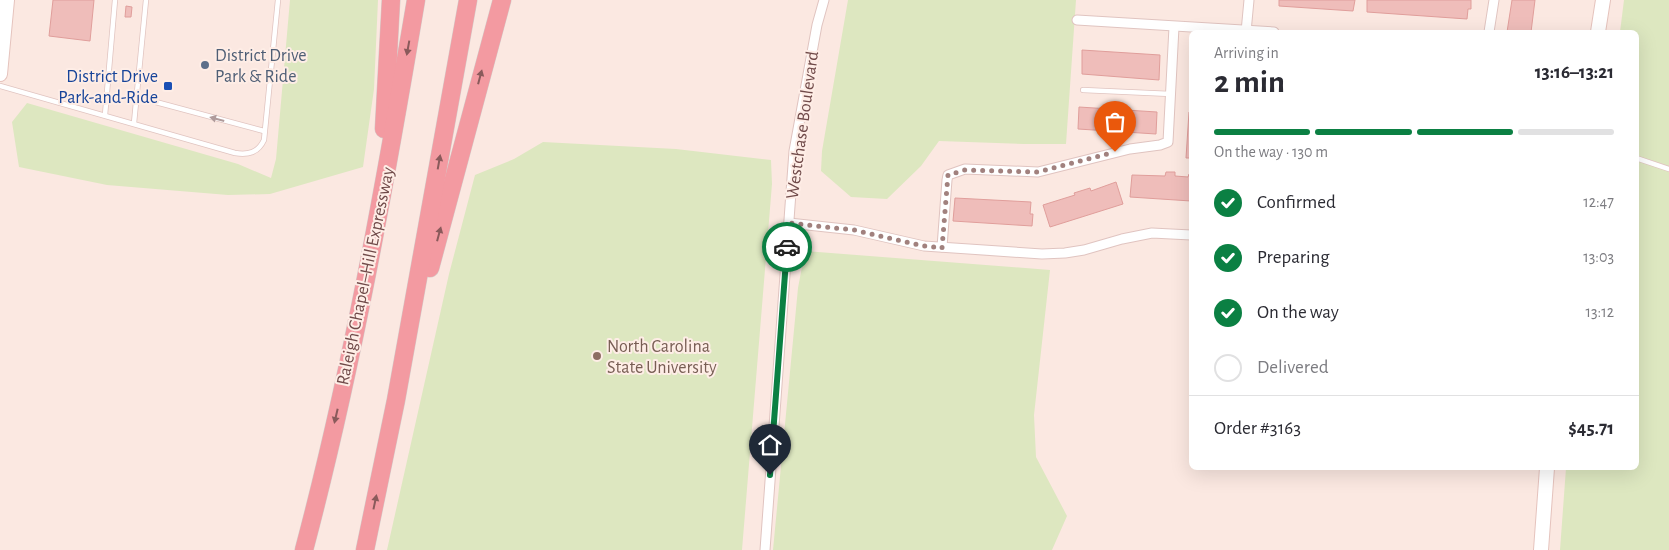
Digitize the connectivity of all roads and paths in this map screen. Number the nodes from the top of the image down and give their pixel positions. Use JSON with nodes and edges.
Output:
{"nodes":[{"id":1,"x":7,"y":0,"type":"edge"},
{"id":2,"x":115,"y":0,"type":"edge"},
{"id":3,"x":146,"y":0,"type":"edge"},
{"id":4,"x":278,"y":0,"type":"edge"},
{"id":5,"x":391,"y":0,"type":"edge"},
{"id":6,"x":416,"y":0,"type":"edge"},
{"id":7,"x":468,"y":0,"type":"edge"},
{"id":8,"x":502,"y":0,"type":"edge"},
{"id":9,"x":824,"y":0,"type":"edge"},
{"id":10,"x":1249,"y":0,"type":"edge"},
{"id":11,"x":1494,"y":0,"type":"edge"},
{"id":12,"x":1603,"y":0,"type":"edge"},
{"id":13,"x":1077,"y":20,"type":"dead end"},
{"id":14,"x":1174,"y":27,"type":"junction"},
{"id":15,"x":1218,"y":30,"type":"edge"},
{"id":16,"x":1247,"y":30,"type":"edge"},
{"id":17,"x":1489,"y":30,"type":"edge"},
{"id":18,"x":1598,"y":30,"type":"edge"},
{"id":19,"x":0,"y":74,"type":"edge"},
{"id":20,"x":0,"y":86,"type":"edge"},
{"id":21,"x":1083,"y":90,"type":"dead end"},
{"id":22,"x":1171,"y":94,"type":"junction"},
{"id":23,"x":137,"y":96,"type":"junction"},
{"id":24,"x":105,"y":115,"type":"junction"},
{"id":25,"x":134,"y":123,"type":"junction"},
{"id":26,"x":264,"y":132,"type":"junction"},
{"id":27,"x":1639,"y":159,"type":"edge"},
{"id":28,"x":1669,"y":169,"type":"edge"},
{"id":29,"x":380,"y":214,"type":"junction"},
{"id":30,"x":789,"y":223,"type":"junction"},
{"id":31,"x":1189,"y":235,"type":"edge"},
{"id":32,"x":942,"y":248,"type":"junction"},
{"id":33,"x":396,"y":400,"type":"junction"},
{"id":34,"x":1547,"y":470,"type":"edge"},
{"id":35,"x":304,"y":550,"type":"edge"},
{"id":36,"x":365,"y":550,"type":"edge"},
{"id":37,"x":765,"y":550,"type":"edge"},
{"id":38,"x":1542,"y":550,"type":"edge"}],
"edges":[{"from":1,"to":19,"type":"main road"},
{"from":2,"to":24,"type":"lane"},
{"from":3,"to":23,"type":"lane"},
{"from":4,"to":26,"type":"lane"},
{"from":5,"to":29,"type":"highway"},
{"from":6,"to":29,"type":"highway","name":"Raleigh Chapel–Hill Expressway","one_way":true},
{"from":33,"to":7,"type":"highway","one_way":true},
{"from":33,"to":8,"type":"highway","one_way":true},
{"from":9,"to":30,"type":"street","name":"Westchase Boulevard"},
{"from":10,"to":16,"type":"street"},
{"from":11,"to":17,"type":"street"},
{"from":12,"to":18,"type":"main road"},
{"from":13,"to":14,"type":"street"},
{"from":14,"to":15,"type":"street"},
{"from":14,"to":22,"type":"street"},
{"from":20,"to":24,"type":"lane"},
{"from":21,"to":22,"type":"lane"},
{"from":22,"to":32,"type":"street"},
{"from":23,"to":25,"type":"lane"},
{"from":26,"to":23,"type":"lane","one_way":true},
{"from":24,"to":25,"type":"lane"},
{"from":25,"to":26,"type":"lane"},
{"from":27,"to":28,"type":"lane"},
{"from":29,"to":35,"type":"highway","name":"Raleigh Chapel–Hill Expressway","one_way":true},
{"from":30,"to":32,"type":"street"},
{"from":30,"to":37,"type":"street","name":"Westchase Boulevard"},
{"from":31,"to":32,"type":"street"},
{"from":36,"to":33,"type":"highway","one_way":true},
{"from":34,"to":38,"type":"main road"}]}
